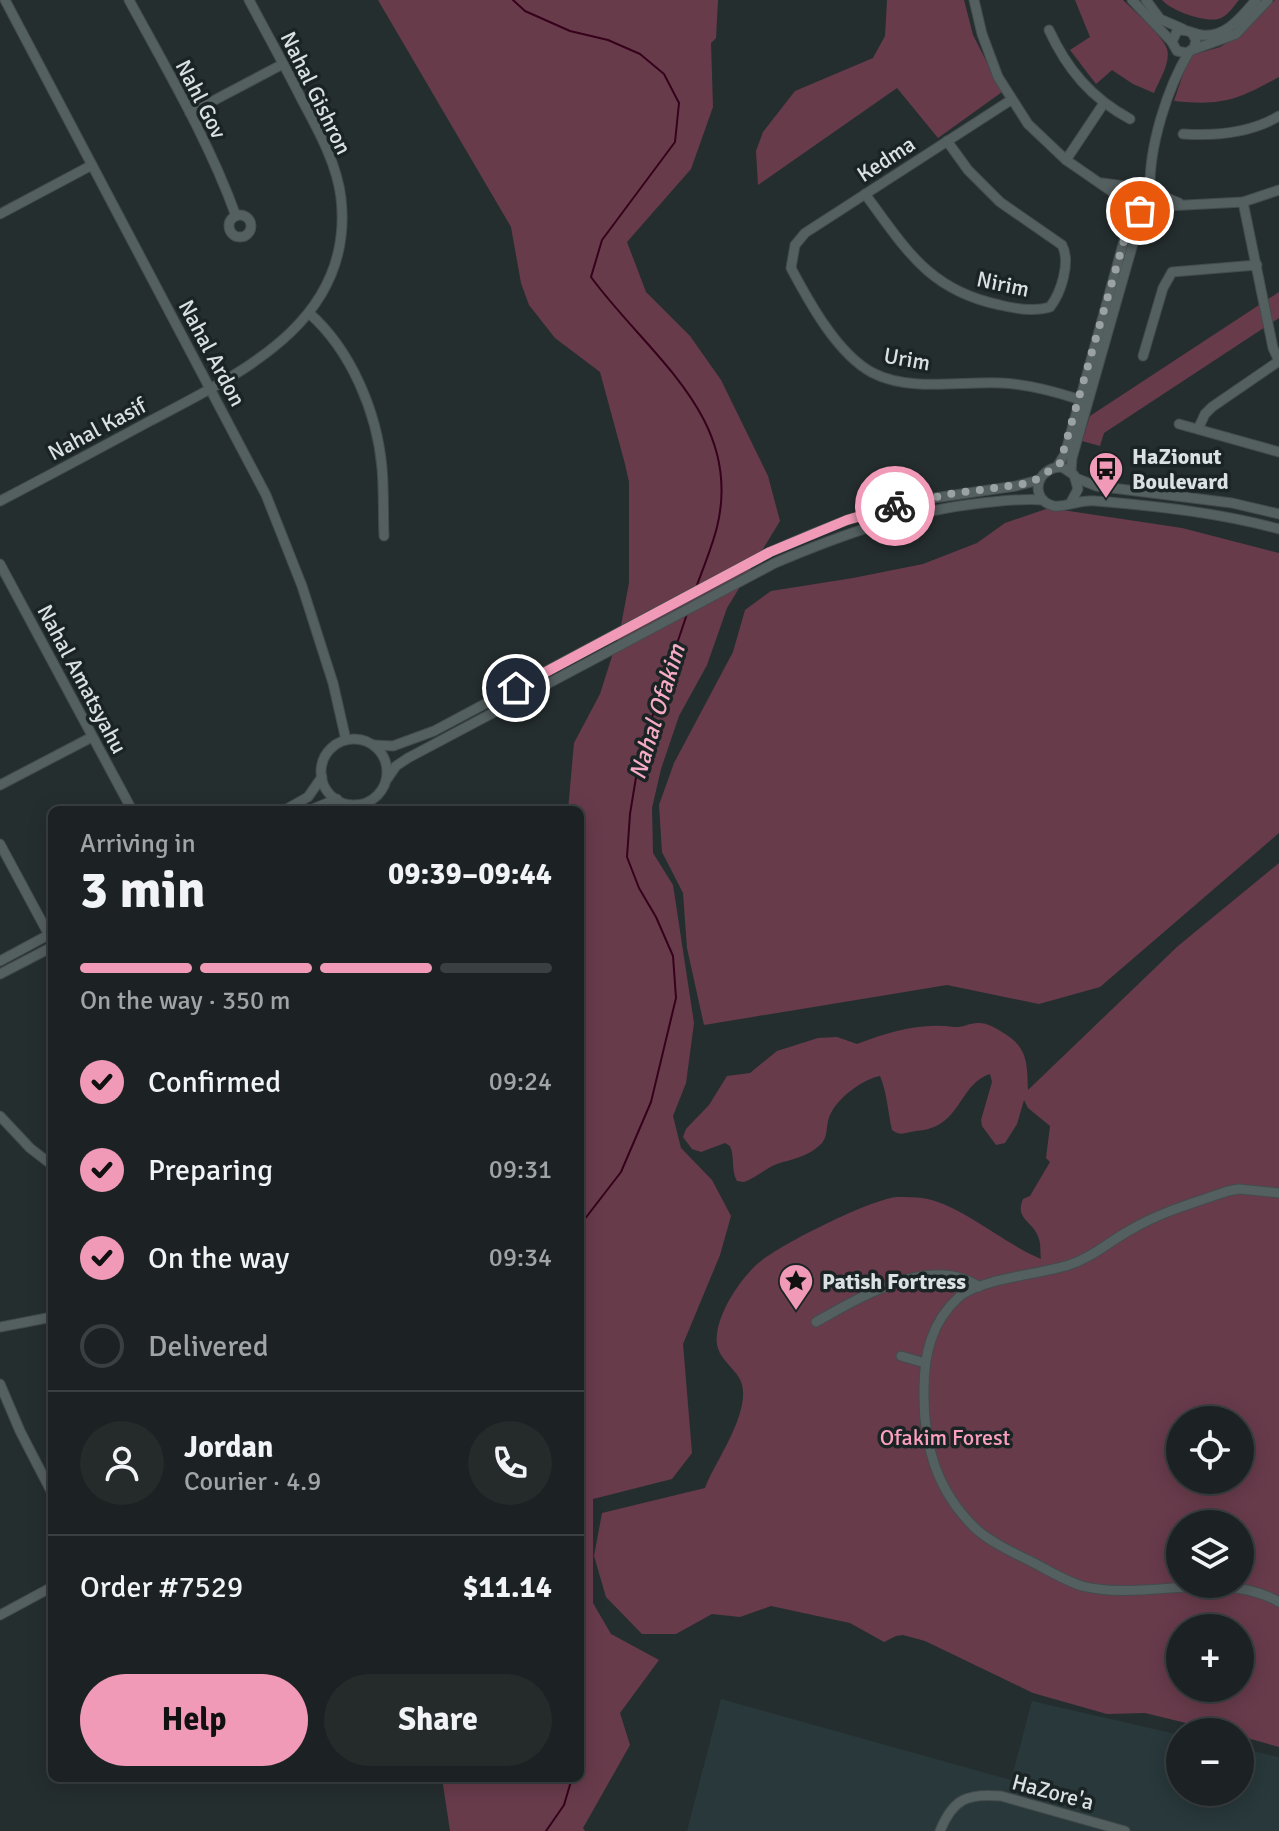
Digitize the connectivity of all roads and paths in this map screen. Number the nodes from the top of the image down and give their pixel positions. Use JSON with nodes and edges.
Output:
{"nodes":[{"id":1,"x":5,"y":0,"type":"edge"},
{"id":2,"x":129,"y":0,"type":"edge"},
{"id":3,"x":249,"y":0,"type":"edge"},
{"id":4,"x":976,"y":0,"type":"edge"},
{"id":5,"x":1132,"y":0,"type":"edge"},
{"id":6,"x":1146,"y":0,"type":"edge"},
{"id":7,"x":1256,"y":0,"type":"edge"},
{"id":8,"x":1268,"y":0,"type":"edge"},
{"id":9,"x":1049,"y":30,"type":"dead end"},
{"id":10,"x":1187,"y":31,"type":"junction"},
{"id":11,"x":1173,"y":45,"type":"junction"},
{"id":12,"x":1191,"y":51,"type":"junction"},
{"id":13,"x":283,"y":64,"type":"junction"},
{"id":14,"x":1172,"y":85,"type":"junction"},
{"id":15,"x":1011,"y":100,"type":"junction"},
{"id":16,"x":1104,"y":103,"type":"junction"},
{"id":17,"x":190,"y":113,"type":"junction"},
{"id":18,"x":1130,"y":119,"type":"dead end"},
{"id":19,"x":1277,"y":121,"type":"edge"},
{"id":20,"x":1183,"y":134,"type":"dead end"},
{"id":21,"x":947,"y":141,"type":"junction"},
{"id":22,"x":1152,"y":156,"type":"junction"},
{"id":23,"x":1066,"y":160,"type":"junction"},
{"id":24,"x":92,"y":165,"type":"junction"},
{"id":25,"x":1102,"y":183,"type":"junction"},
{"id":26,"x":1134,"y":186,"type":"junction"},
{"id":27,"x":1150,"y":190,"type":"junction"},
{"id":28,"x":1279,"y":190,"type":"edge"},
{"id":29,"x":865,"y":194,"type":"junction"},
{"id":30,"x":1243,"y":202,"type":"junction"},
{"id":31,"x":1128,"y":204,"type":"junction"},
{"id":32,"x":1186,"y":205,"type":"junction"},
{"id":33,"x":1148,"y":208,"type":"junction"},
{"id":34,"x":0,"y":214,"type":"edge"},
{"id":35,"x":236,"y":216,"type":"dead end"},
{"id":36,"x":791,"y":257,"type":"joint"},
{"id":37,"x":1257,"y":265,"type":"junction"},
{"id":38,"x":309,"y":313,"type":"junction"},
{"id":39,"x":1143,"y":356,"type":"dead end"},
{"id":40,"x":1279,"y":361,"type":"edge"},
{"id":41,"x":211,"y":389,"type":"junction"},
{"id":42,"x":1078,"y":399,"type":"junction"},
{"id":43,"x":1179,"y":424,"type":"dead end"},
{"id":44,"x":1198,"y":429,"type":"junction"},
{"id":45,"x":1279,"y":452,"type":"edge"},
{"id":46,"x":1057,"y":467,"type":"junction"},
{"id":47,"x":1074,"y":475,"type":"junction"},
{"id":48,"x":1039,"y":480,"type":"junction"},
{"id":49,"x":1043,"y":500,"type":"junction"},
{"id":50,"x":0,"y":501,"type":"edge"},
{"id":51,"x":1071,"y":502,"type":"junction"},
{"id":52,"x":1279,"y":514,"type":"edge"},
{"id":53,"x":1279,"y":529,"type":"edge"},
{"id":54,"x":384,"y":536,"type":"dead end"},
{"id":55,"x":0,"y":564,"type":"edge"},
{"id":56,"x":92,"y":737,"type":"junction"},
{"id":57,"x":346,"y":740,"type":"junction"},
{"id":58,"x":374,"y":745,"type":"junction"},
{"id":59,"x":322,"y":777,"type":"junction"},
{"id":60,"x":387,"y":779,"type":"junction"},
{"id":61,"x":0,"y":785,"type":"edge"},
{"id":62,"x":337,"y":799,"type":"junction"},
{"id":63,"x":130,"y":806,"type":"edge"},
{"id":64,"x":292,"y":806,"type":"edge"},
{"id":65,"x":320,"y":806,"type":"edge"},
{"id":66,"x":358,"y":806,"type":"edge"},
{"id":67,"x":362,"y":806,"type":"edge"},
{"id":68,"x":0,"y":844,"type":"edge"},
{"id":69,"x":48,"y":930,"type":"edge"},
{"id":70,"x":48,"y":935,"type":"edge"},
{"id":71,"x":48,"y":949,"type":"edge"},
{"id":72,"x":0,"y":961,"type":"edge"},
{"id":73,"x":0,"y":974,"type":"edge"},
{"id":74,"x":0,"y":1116,"type":"edge"},
{"id":75,"x":48,"y":1162,"type":"edge"},
{"id":76,"x":1279,"y":1193,"type":"edge"},
{"id":77,"x":979,"y":1287,"type":"junction"},
{"id":78,"x":48,"y":1318,"type":"edge"},
{"id":79,"x":816,"y":1322,"type":"dead end"},
{"id":80,"x":0,"y":1327,"type":"edge"},
{"id":81,"x":901,"y":1356,"type":"dead end"},
{"id":82,"x":925,"y":1363,"type":"junction"},
{"id":83,"x":0,"y":1384,"type":"edge"},
{"id":84,"x":48,"y":1485,"type":"edge"},
{"id":85,"x":48,"y":1589,"type":"edge"},
{"id":86,"x":1279,"y":1602,"type":"edge"},
{"id":87,"x":0,"y":1615,"type":"edge"},
{"id":88,"x":940,"y":1831,"type":"edge"},
{"id":89,"x":1125,"y":1831,"type":"edge"}],
"edges":[{"from":1,"to":24,"type":"street","name":"Nahal Ardon"},
{"from":2,"to":17,"type":"street","name":"Nahl Gov"},
{"from":3,"to":13,"type":"street","name":"Nahal Gishron"},
{"from":4,"to":15,"type":"street"},
{"from":5,"to":11,"type":"street"},
{"from":6,"to":10,"type":"street"},
{"from":7,"to":10,"type":"street"},
{"from":8,"to":12,"type":"street"},
{"from":9,"to":16,"type":"street"},
{"from":10,"to":11,"type":"street"},
{"from":10,"to":12,"type":"street"},
{"from":11,"to":12,"type":"street"},
{"from":11,"to":14,"type":"street"},
{"from":12,"to":14,"type":"street"},
{"from":13,"to":17,"type":"street"},
{"from":13,"to":38,"type":"street","name":"Nahal Gishron"},
{"from":14,"to":22,"type":"street"},
{"from":15,"to":21,"type":"street","name":"Kedma"},
{"from":15,"to":23,"type":"street"},
{"from":16,"to":18,"type":"street"},
{"from":16,"to":23,"type":"street"},
{"from":17,"to":35,"type":"street","name":"Nahl Gov"},
{"from":19,"to":20,"type":"street"},
{"from":21,"to":29,"type":"street","name":"Kedma"},
{"from":21,"to":29,"type":"street","name":"Nirim"},
{"from":22,"to":26,"type":"street"},
{"from":22,"to":27,"type":"street"},
{"from":23,"to":25,"type":"street"},
{"from":24,"to":34,"type":"street"},
{"from":24,"to":41,"type":"street","name":"Nahal Ardon"},
{"from":25,"to":26,"type":"street"},
{"from":25,"to":31,"type":"street"},
{"from":26,"to":27,"type":"street"},
{"from":26,"to":31,"type":"street"},
{"from":27,"to":32,"type":"street"},
{"from":27,"to":33,"type":"street"},
{"from":28,"to":30,"type":"street"},
{"from":29,"to":36,"type":"street","name":"Kedma"},
{"from":30,"to":32,"type":"street"},
{"from":30,"to":37,"type":"street"},
{"from":31,"to":33,"type":"street"},
{"from":31,"to":42,"type":"street"},
{"from":32,"to":33,"type":"street"},
{"from":33,"to":47,"type":"street"},
{"from":36,"to":42,"type":"street","name":"Urim"},
{"from":37,"to":39,"type":"street"},
{"from":37,"to":40,"type":"street"},
{"from":38,"to":41,"type":"street","name":"Nahal Gishron"},
{"from":38,"to":54,"type":"street"},
{"from":40,"to":44,"type":"street"},
{"from":41,"to":50,"type":"street","name":"Nahal Kasif"},
{"from":41,"to":57,"type":"street","name":"Nahal Ardon"},
{"from":42,"to":46,"type":"street"},
{"from":43,"to":44,"type":"street"},
{"from":44,"to":45,"type":"street"},
{"from":46,"to":47,"type":"street"},
{"from":46,"to":48,"type":"street"},
{"from":47,"to":51,"type":"street"},
{"from":47,"to":52,"type":"street"},
{"from":48,"to":49,"type":"street"},
{"from":48,"to":58,"type":"street"},
{"from":49,"to":51,"type":"street"},
{"from":49,"to":60,"type":"street"},
{"from":51,"to":53,"type":"street"},
{"from":55,"to":56,"type":"street","name":"Nahal Amatsyahu"},
{"from":56,"to":61,"type":"street"},
{"from":56,"to":63,"type":"street","name":"Nahal Amatsyahu"},
{"from":57,"to":58,"type":"street"},
{"from":57,"to":59,"type":"street"},
{"from":58,"to":60,"type":"street"},
{"from":59,"to":62,"type":"street"},
{"from":59,"to":64,"type":"street"},
{"from":60,"to":67,"type":"street"},
{"from":62,"to":65,"type":"street"},
{"from":62,"to":66,"type":"street"},
{"from":68,"to":69,"type":"street"},
{"from":70,"to":72,"type":"street"},
{"from":71,"to":73,"type":"street"},
{"from":74,"to":75,"type":"street"},
{"from":76,"to":77,"type":"street"},
{"from":77,"to":79,"type":"street"},
{"from":77,"to":82,"type":"street"},
{"from":78,"to":80,"type":"street"},
{"from":81,"to":82,"type":"street"},
{"from":82,"to":86,"type":"street"},
{"from":83,"to":84,"type":"street"},
{"from":85,"to":87,"type":"street"},
{"from":88,"to":89,"type":"street","name":"HaZore'a"}]}
